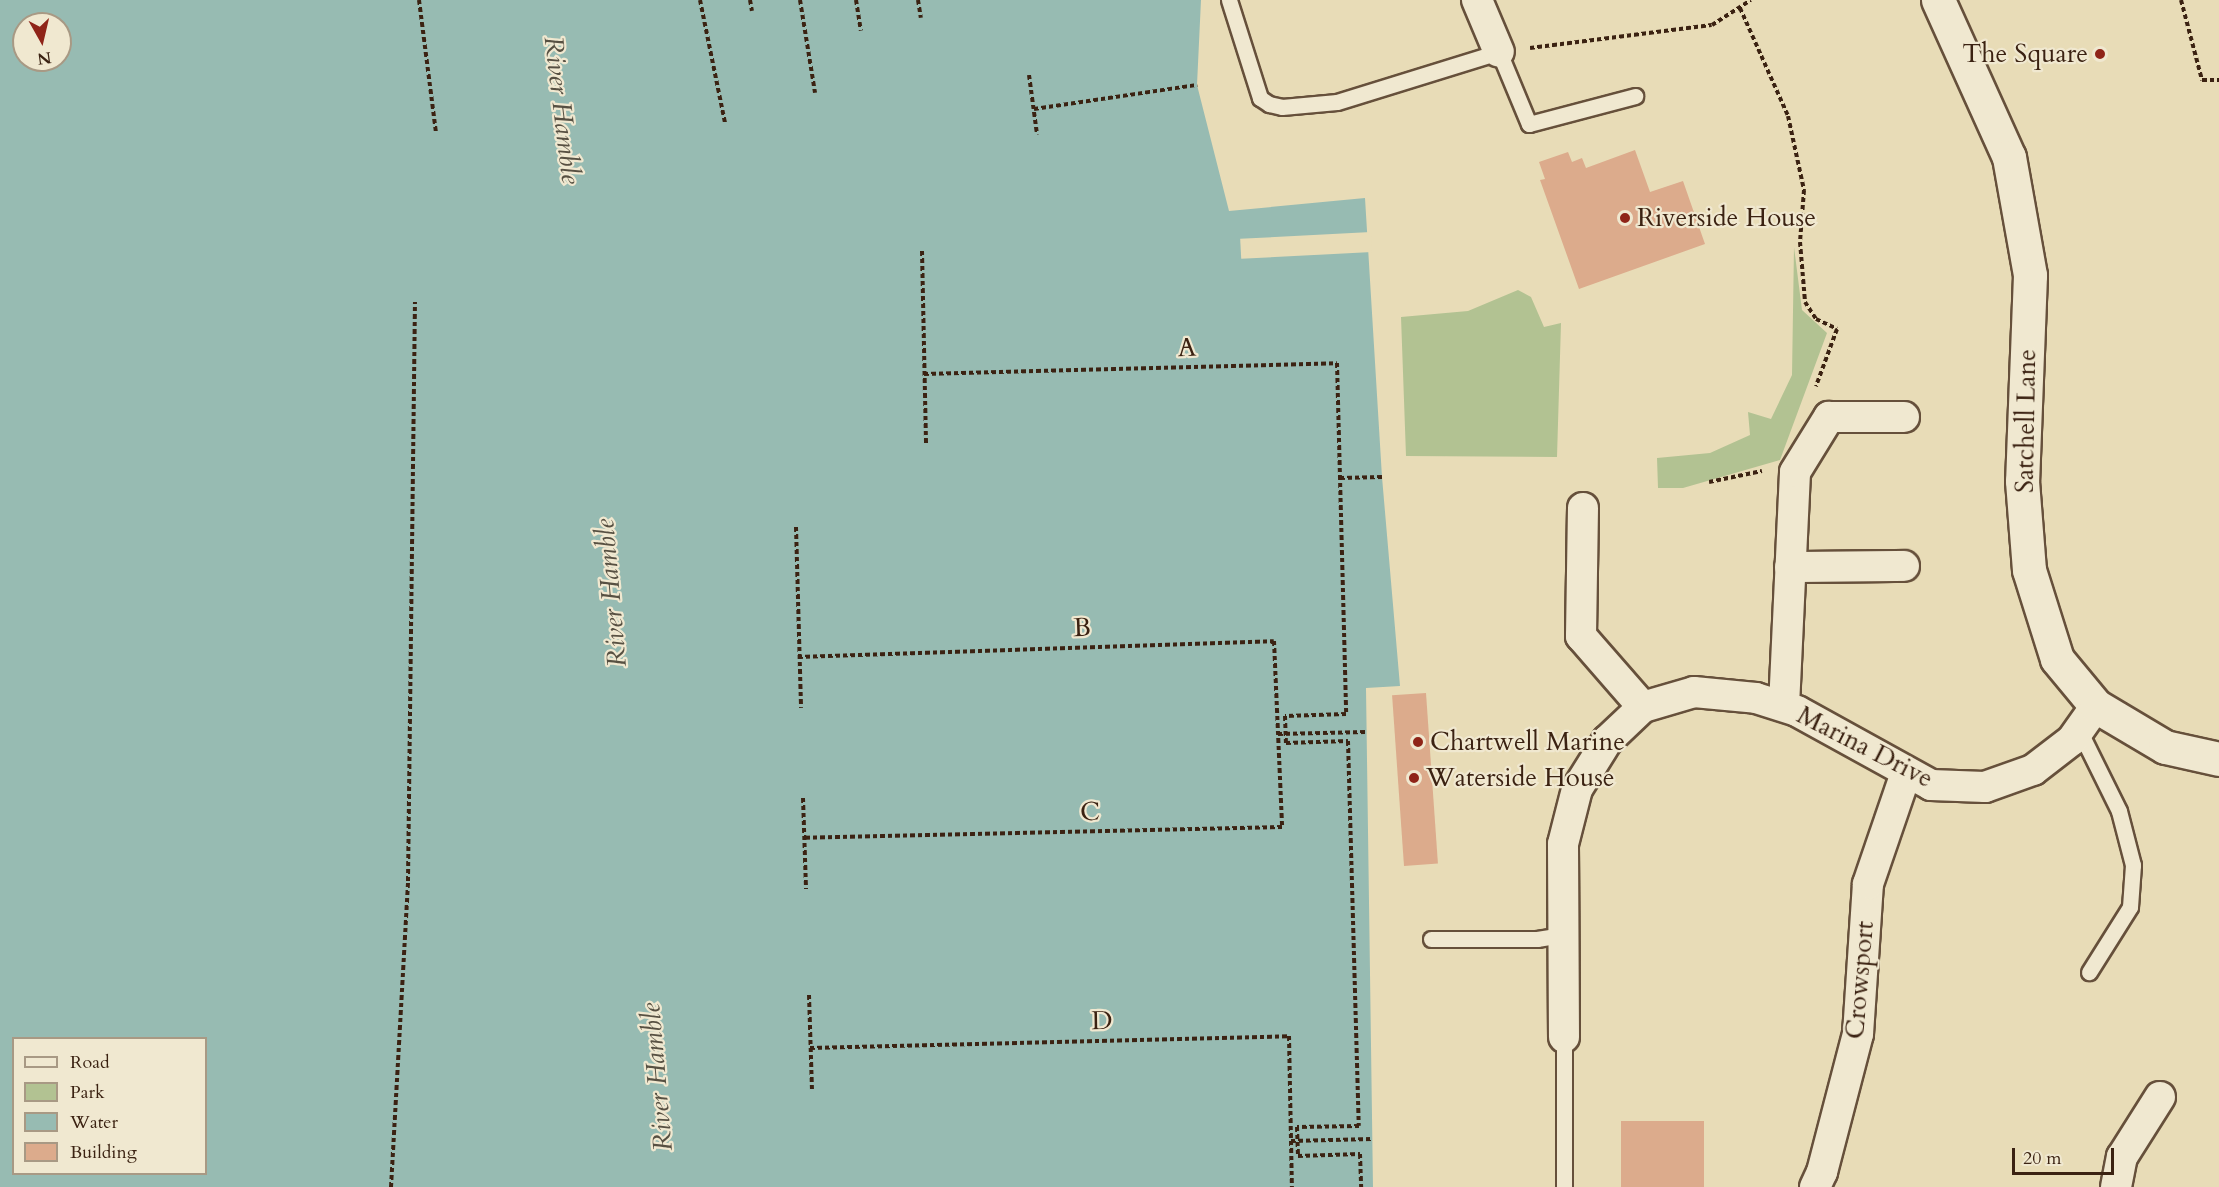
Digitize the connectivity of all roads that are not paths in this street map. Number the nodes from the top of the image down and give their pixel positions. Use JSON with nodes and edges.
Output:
{"nodes":[{"id":1,"x":1229,"y":0,"type":"edge"},
{"id":2,"x":1477,"y":0,"type":"edge"},
{"id":3,"x":1938,"y":0,"type":"edge"},
{"id":4,"x":1499,"y":52,"type":"junction"},
{"id":5,"x":1635,"y":96,"type":"dead end"},
{"id":6,"x":1904,"y":417,"type":"dead end"},
{"id":7,"x":1583,"y":508,"type":"dead end"},
{"id":8,"x":1904,"y":566,"type":"dead end"},
{"id":9,"x":1790,"y":567,"type":"junction"},
{"id":10,"x":1784,"y":706,"type":"junction"},
{"id":11,"x":1643,"y":707,"type":"junction"},
{"id":12,"x":2088,"y":718,"type":"junction"},
{"id":13,"x":2219,"y":759,"type":"edge"},
{"id":14,"x":1906,"y":773,"type":"junction"},
{"id":15,"x":1563,"y":935,"type":"junction"},
{"id":16,"x":1431,"y":939,"type":"dead end"},
{"id":17,"x":2089,"y":972,"type":"dead end"},
{"id":18,"x":1563,"y":1037,"type":"joint"},
{"id":19,"x":2160,"y":1097,"type":"dead end"},
{"id":20,"x":1564,"y":1187,"type":"edge"},
{"id":21,"x":1815,"y":1187,"type":"edge"},
{"id":22,"x":2116,"y":1187,"type":"edge"}],
"edges":[{"from":1,"to":4,"type":"lane"},
{"from":2,"to":4,"type":"street"},
{"from":3,"to":12,"type":"street","name":"Satchell Lane"},
{"from":4,"to":5,"type":"lane"},
{"from":6,"to":9,"type":"street"},
{"from":7,"to":11,"type":"street"},
{"from":8,"to":9,"type":"street"},
{"from":9,"to":10,"type":"street"},
{"from":10,"to":11,"type":"street","name":"Marina Drive"},
{"from":10,"to":14,"type":"street","name":"Marina Drive"},
{"from":11,"to":15,"type":"street","name":"Marina Drive"},
{"from":12,"to":13,"type":"street","name":"Satchell Lane"},
{"from":12,"to":14,"type":"street","name":"Marina Drive"},
{"from":12,"to":17,"type":"lane"},
{"from":14,"to":21,"type":"street","name":"Crowsport"},
{"from":15,"to":16,"type":"lane"},
{"from":15,"to":18,"type":"street","name":"Marina Drive"},
{"from":18,"to":20,"type":"lane","name":"Marina Drive"},
{"from":19,"to":22,"type":"street"}]}
